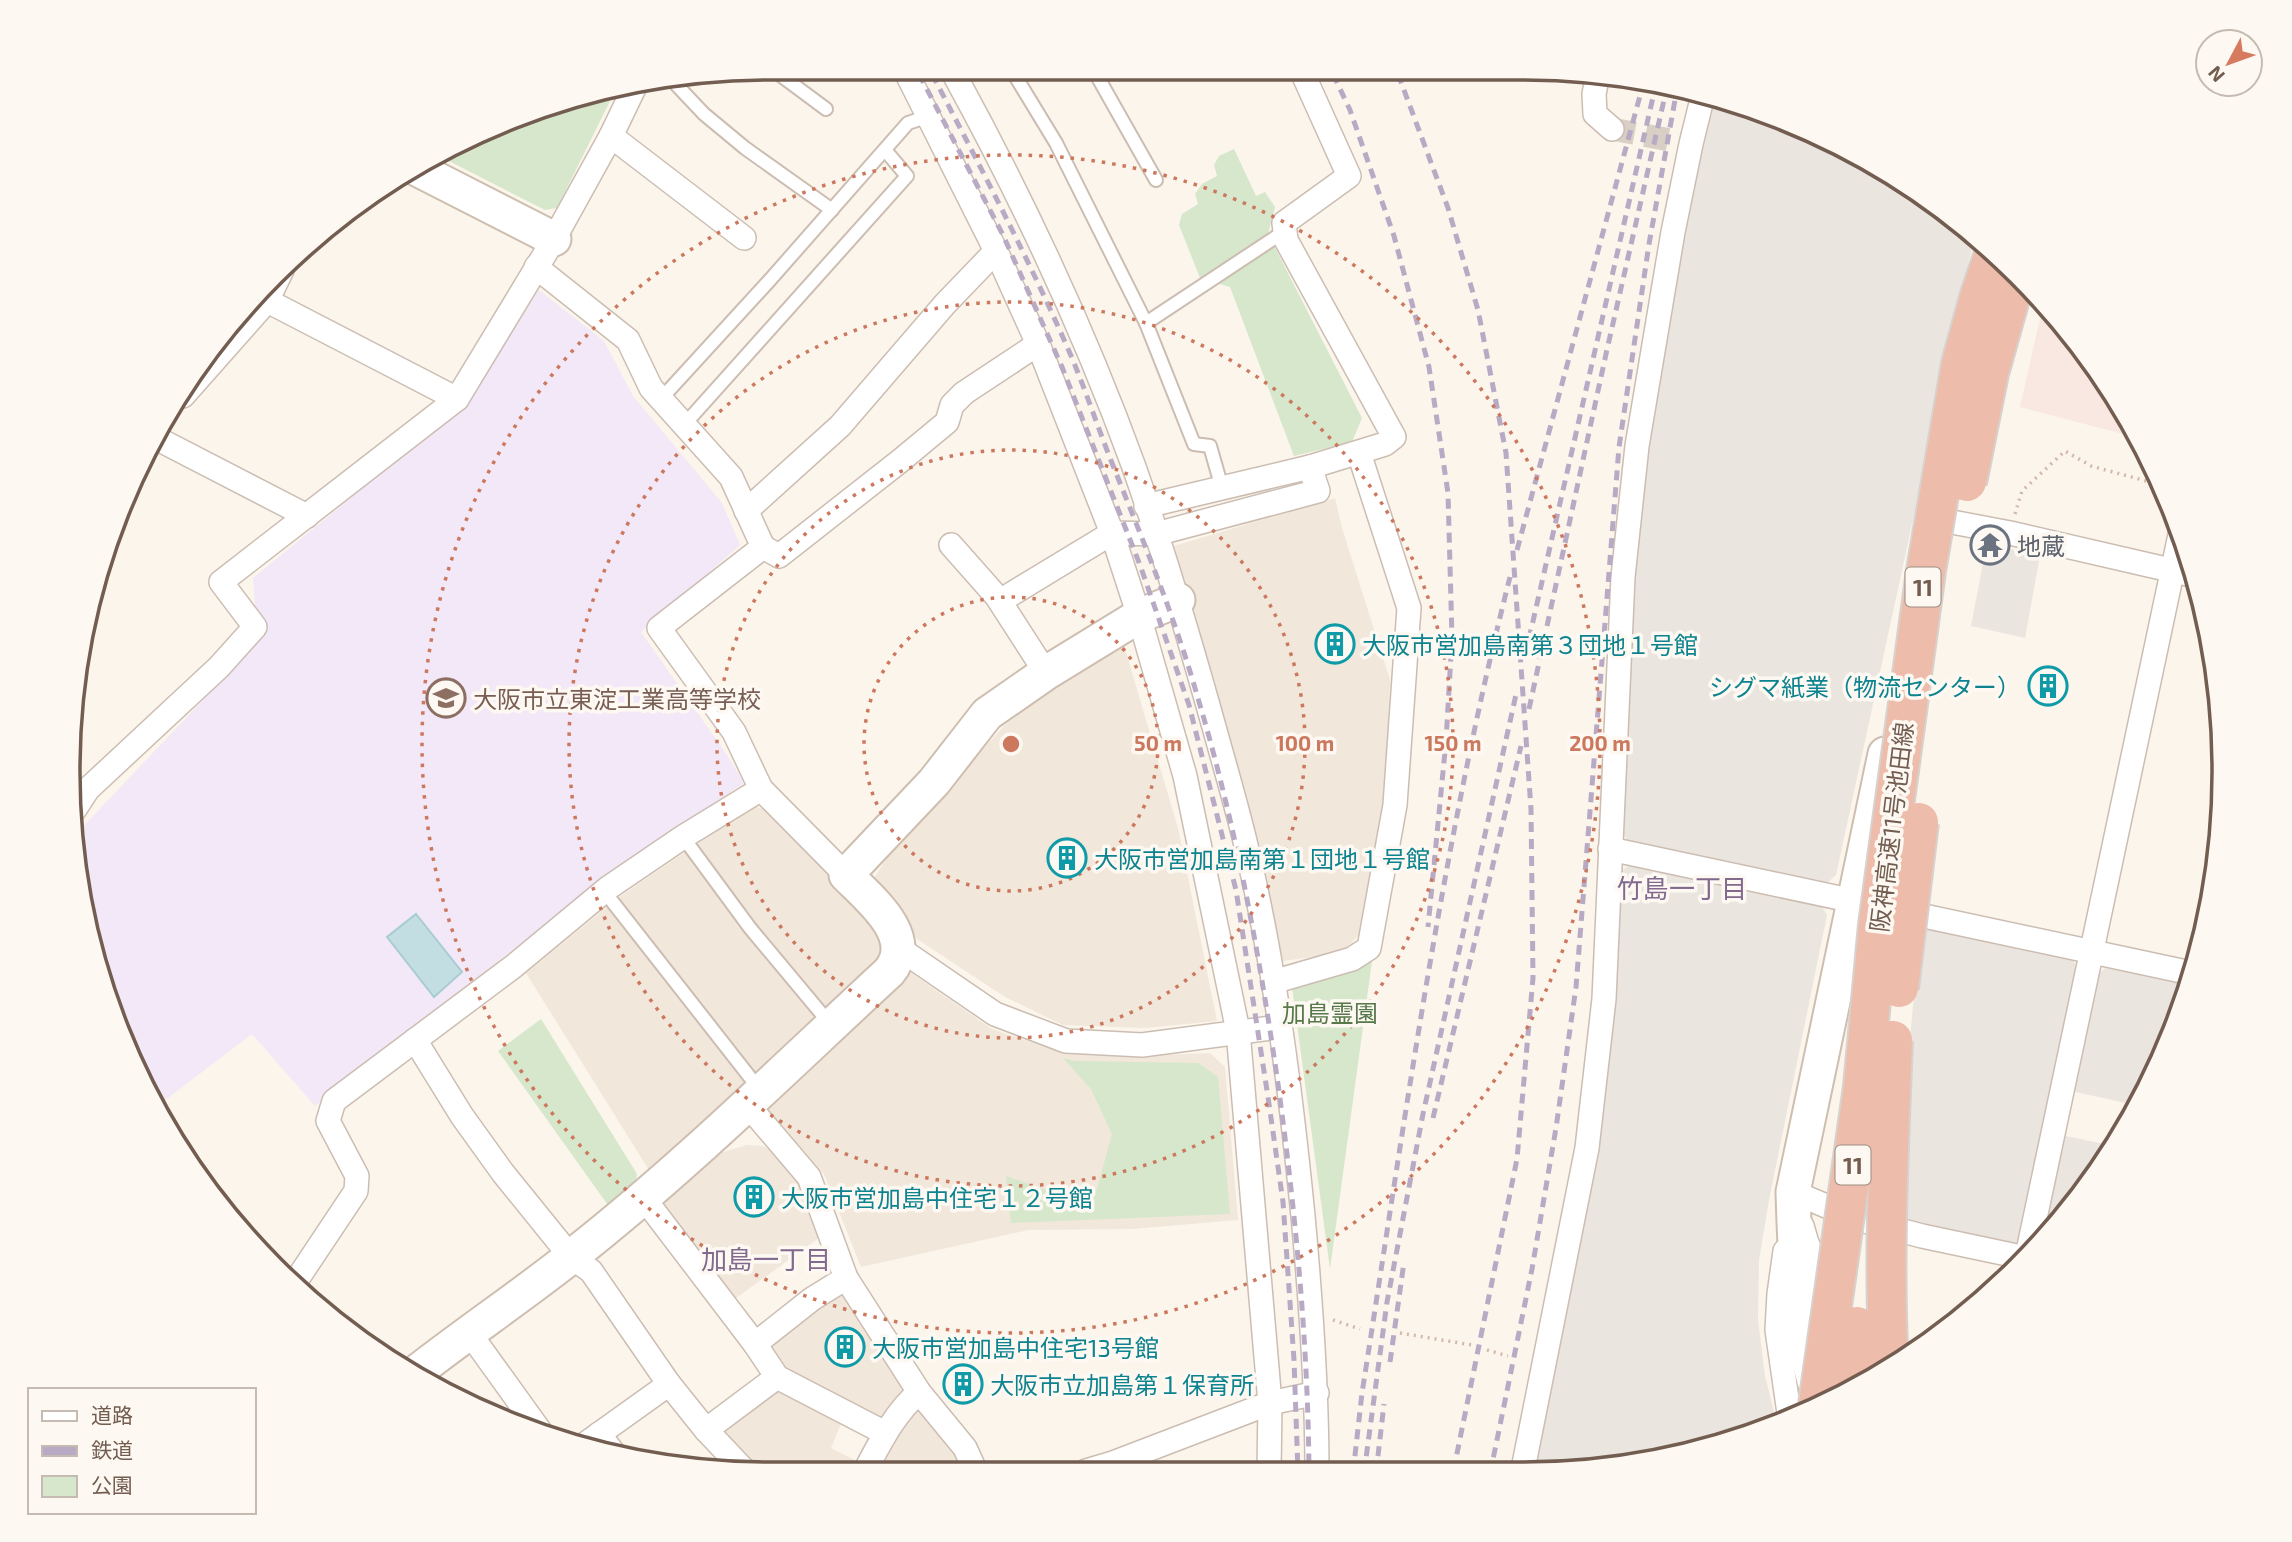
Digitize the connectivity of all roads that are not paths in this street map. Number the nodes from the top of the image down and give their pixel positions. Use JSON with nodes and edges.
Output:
{"nodes":[{"id":1,"x":787,"y":80,"type":"edge"},
{"id":2,"x":910,"y":80,"type":"edge"},
{"id":3,"x":957,"y":80,"type":"edge"},
{"id":4,"x":1018,"y":80,"type":"edge"},
{"id":5,"x":1099,"y":80,"type":"edge"},
{"id":6,"x":1306,"y":80,"type":"edge"},
{"id":7,"x":1596,"y":85,"type":"edge"},
{"id":8,"x":678,"y":87,"type":"edge"},
{"id":9,"x":631,"y":95,"type":"edge"},
{"id":10,"x":1701,"y":104,"type":"edge"},
{"id":11,"x":826,"y":109,"type":"dead end"},
{"id":12,"x":929,"y":116,"type":"junction"},
{"id":13,"x":1612,"y":128,"type":"dead end"},
{"id":14,"x":611,"y":136,"type":"junction"},
{"id":15,"x":885,"y":150,"type":"junction"},
{"id":16,"x":425,"y":173,"type":"edge"},
{"id":17,"x":1156,"y":180,"type":"dead end"},
{"id":18,"x":832,"y":210,"type":"junction"},
{"id":19,"x":1285,"y":231,"type":"junction"},
{"id":20,"x":744,"y":238,"type":"dead end"},
{"id":21,"x":554,"y":239,"type":"junction"},
{"id":22,"x":996,"y":251,"type":"junction"},
{"id":23,"x":1991,"y":266,"type":"edge"},
{"id":24,"x":1991,"y":266,"type":"edge"},
{"id":25,"x":536,"y":267,"type":"junction"},
{"id":26,"x":2013,"y":287,"type":"edge"},
{"id":27,"x":267,"y":300,"type":"edge"},
{"id":28,"x":1146,"y":323,"type":"junction"},
{"id":29,"x":1038,"y":344,"type":"junction"},
{"id":30,"x":457,"y":399,"type":"junction"},
{"id":31,"x":660,"y":400,"type":"junction"},
{"id":32,"x":684,"y":425,"type":"junction"},
{"id":33,"x":164,"y":442,"type":"edge"},
{"id":34,"x":1359,"y":453,"type":"junction"},
{"id":35,"x":1310,"y":467,"type":"junction"},
{"id":36,"x":1226,"y":486,"type":"junction"},
{"id":37,"x":1146,"y":506,"type":"junction"},
{"id":38,"x":746,"y":511,"type":"junction"},
{"id":39,"x":1237,"y":511,"type":"junction"},
{"id":40,"x":307,"y":516,"type":"junction"},
{"id":41,"x":1936,"y":519,"type":"junction"},
{"id":42,"x":1112,"y":533,"type":"junction"},
{"id":43,"x":1156,"y":534,"type":"junction"},
{"id":44,"x":951,"y":545,"type":"dead end"},
{"id":45,"x":762,"y":547,"type":"junction"},
{"id":46,"x":2183,"y":573,"type":"edge"},
{"id":47,"x":2183,"y":574,"type":"edge"},
{"id":48,"x":1178,"y":600,"type":"junction"},
{"id":49,"x":1000,"y":601,"type":"junction"},
{"id":50,"x":1139,"y":616,"type":"junction"},
{"id":51,"x":1046,"y":673,"type":"junction"},
{"id":52,"x":81,"y":786,"type":"edge"},
{"id":53,"x":761,"y":789,"type":"junction"},
{"id":54,"x":683,"y":837,"type":"junction"},
{"id":55,"x":1610,"y":849,"type":"junction"},
{"id":56,"x":846,"y":875,"type":"junction"},
{"id":57,"x":604,"y":891,"type":"junction"},
{"id":58,"x":1866,"y":913,"type":"junction"},
{"id":59,"x":900,"y":949,"type":"junction"},
{"id":60,"x":2092,"y":951,"type":"junction"},
{"id":61,"x":2182,"y":970,"type":"edge"},
{"id":62,"x":1273,"y":982,"type":"junction"},
{"id":63,"x":831,"y":1025,"type":"junction"},
{"id":64,"x":1279,"y":1027,"type":"junction"},
{"id":65,"x":1238,"y":1031,"type":"junction"},
{"id":66,"x":415,"y":1040,"type":"junction"},
{"id":67,"x":1893,"y":1040,"type":"junction"},
{"id":68,"x":753,"y":1097,"type":"junction"},
{"id":69,"x":1793,"y":1192,"type":"junction"},
{"id":70,"x":643,"y":1197,"type":"junction"},
{"id":71,"x":2032,"y":1235,"type":"edge"},
{"id":72,"x":2013,"y":1254,"type":"edge"},
{"id":73,"x":571,"y":1256,"type":"junction"},
{"id":74,"x":300,"y":1275,"type":"edge"},
{"id":75,"x":846,"y":1278,"type":"junction"},
{"id":76,"x":468,"y":1331,"type":"junction"},
{"id":77,"x":755,"y":1344,"type":"junction"},
{"id":78,"x":1889,"y":1355,"type":"edge"},
{"id":79,"x":1871,"y":1366,"type":"edge"},
{"id":80,"x":423,"y":1367,"type":"edge"},
{"id":81,"x":778,"y":1377,"type":"junction"},
{"id":82,"x":1849,"y":1378,"type":"edge"},
{"id":83,"x":669,"y":1384,"type":"junction"},
{"id":84,"x":919,"y":1392,"type":"junction"},
{"id":85,"x":1317,"y":1393,"type":"junction"},
{"id":86,"x":1821,"y":1393,"type":"edge"},
{"id":87,"x":1817,"y":1394,"type":"edge"},
{"id":88,"x":1270,"y":1403,"type":"junction"},
{"id":89,"x":1793,"y":1405,"type":"edge"},
{"id":90,"x":1789,"y":1407,"type":"edge"},
{"id":91,"x":530,"y":1418,"type":"edge"},
{"id":92,"x":706,"y":1430,"type":"junction"},
{"id":93,"x":885,"y":1433,"type":"junction"},
{"id":94,"x":593,"y":1438,"type":"edge"},
{"id":95,"x":735,"y":1460,"type":"edge"},
{"id":96,"x":870,"y":1462,"type":"edge"},
{"id":97,"x":971,"y":1462,"type":"edge"},
{"id":98,"x":1113,"y":1462,"type":"edge"},
{"id":99,"x":1269,"y":1462,"type":"edge"},
{"id":100,"x":1317,"y":1462,"type":"edge"},
{"id":101,"x":1524,"y":1462,"type":"edge"}],
"edges":[{"from":1,"to":11,"type":"lane"},
{"from":2,"to":12,"type":"street"},
{"from":3,"to":37,"type":"street"},
{"from":4,"to":28,"type":"lane"},
{"from":5,"to":17,"type":"lane"},
{"from":6,"to":19,"type":"street"},
{"from":7,"to":13,"type":"street"},
{"from":8,"to":18,"type":"lane"},
{"from":9,"to":14,"type":"street"},
{"from":10,"to":55,"type":"street"},
{"from":12,"to":15,"type":"lane"},
{"from":12,"to":22,"type":"street"},
{"from":14,"to":20,"type":"street"},
{"from":14,"to":21,"type":"street"},
{"from":15,"to":18,"type":"lane"},
{"from":15,"to":32,"type":"lane"},
{"from":16,"to":21,"type":"street"},
{"from":18,"to":31,"type":"lane"},
{"from":19,"to":28,"type":"lane"},
{"from":19,"to":34,"type":"street"},
{"from":21,"to":25,"type":"street"},
{"from":22,"to":29,"type":"street"},
{"from":22,"to":38,"type":"street"},
{"from":23,"to":41,"type":"street"},
{"from":24,"to":58,"type":"highway","name":"阪神高速11号池田線","number":"11","bridge":true},
{"from":25,"to":30,"type":"street"},
{"from":25,"to":31,"type":"street"},
{"from":26,"to":67,"type":"highway","name":"阪神高速11号池田線","number":"11","bridge":true},
{"from":27,"to":30,"type":"street"},
{"from":28,"to":36,"type":"lane"},
{"from":29,"to":42,"type":"street"},
{"from":29,"to":45,"type":"street"},
{"from":30,"to":40,"type":"street"},
{"from":31,"to":32,"type":"street"},
{"from":32,"to":38,"type":"street"},
{"from":33,"to":40,"type":"street"},
{"from":34,"to":35,"type":"street"},
{"from":34,"to":62,"type":"street"},
{"from":35,"to":36,"type":"street"},
{"from":35,"to":39,"type":"street"},
{"from":36,"to":37,"type":"street"},
{"from":36,"to":39,"type":"street"},
{"from":37,"to":43,"type":"street"},
{"from":38,"to":45,"type":"street"},
{"from":39,"to":43,"type":"street"},
{"from":40,"to":52,"type":"street"},
{"from":41,"to":46,"type":"street"},
{"from":41,"to":58,"type":"street"},
{"from":42,"to":43,"type":"street"},
{"from":42,"to":49,"type":"street"},
{"from":42,"to":50,"type":"street"},
{"from":43,"to":48,"type":"street"},
{"from":44,"to":49,"type":"street"},
{"from":45,"to":53,"type":"street"},
{"from":47,"to":60,"type":"street"},
{"from":48,"to":50,"type":"street"},
{"from":48,"to":62,"type":"street"},
{"from":49,"to":51,"type":"street"},
{"from":50,"to":51,"type":"street"},
{"from":50,"to":65,"type":"street"},
{"from":51,"to":56,"type":"street"},
{"from":53,"to":54,"type":"street"},
{"from":53,"to":56,"type":"street"},
{"from":54,"to":57,"type":"street"},
{"from":54,"to":63,"type":"lane"},
{"from":55,"to":58,"type":"street"},
{"from":55,"to":101,"type":"street"},
{"from":56,"to":59,"type":"street"},
{"from":57,"to":66,"type":"street"},
{"from":57,"to":68,"type":"lane"},
{"from":58,"to":60,"type":"street"},
{"from":58,"to":69,"type":"street"},
{"from":58,"to":86,"type":"highway","name":"阪神高速11号池田線","number":"11","bridge":true},
{"from":58,"to":89,"type":"highway","bridge":true},
{"from":59,"to":63,"type":"street"},
{"from":59,"to":65,"type":"street"},
{"from":60,"to":61,"type":"street"},
{"from":60,"to":71,"type":"street"},
{"from":62,"to":64,"type":"street"},
{"from":63,"to":68,"type":"street"},
{"from":64,"to":65,"type":"street"},
{"from":64,"to":85,"type":"street"},
{"from":65,"to":88,"type":"street"},
{"from":66,"to":73,"type":"street"},
{"from":66,"to":74,"type":"street"},
{"from":67,"to":78,"type":"highway","number":"11","bridge":true},
{"from":67,"to":82,"type":"highway","name":"阪神高速11号池田線","number":"11","bridge":true},
{"from":68,"to":70,"type":"street"},
{"from":68,"to":75,"type":"street"},
{"from":69,"to":72,"type":"street"},
{"from":69,"to":79,"type":"street"},
{"from":69,"to":87,"type":"street"},
{"from":69,"to":90,"type":"street"},
{"from":70,"to":73,"type":"street"},
{"from":70,"to":77,"type":"street"},
{"from":73,"to":76,"type":"street"},
{"from":73,"to":83,"type":"street"},
{"from":75,"to":77,"type":"street"},
{"from":75,"to":84,"type":"street"},
{"from":76,"to":80,"type":"street"},
{"from":76,"to":91,"type":"street"},
{"from":77,"to":81,"type":"street"},
{"from":81,"to":92,"type":"street"},
{"from":81,"to":93,"type":"street"},
{"from":83,"to":92,"type":"street"},
{"from":83,"to":94,"type":"street"},
{"from":84,"to":93,"type":"street"},
{"from":84,"to":97,"type":"street"},
{"from":85,"to":88,"type":"street"},
{"from":85,"to":100,"type":"street"},
{"from":88,"to":98,"type":"street"},
{"from":88,"to":99,"type":"street"},
{"from":92,"to":95,"type":"street"},
{"from":93,"to":96,"type":"street"}]}
